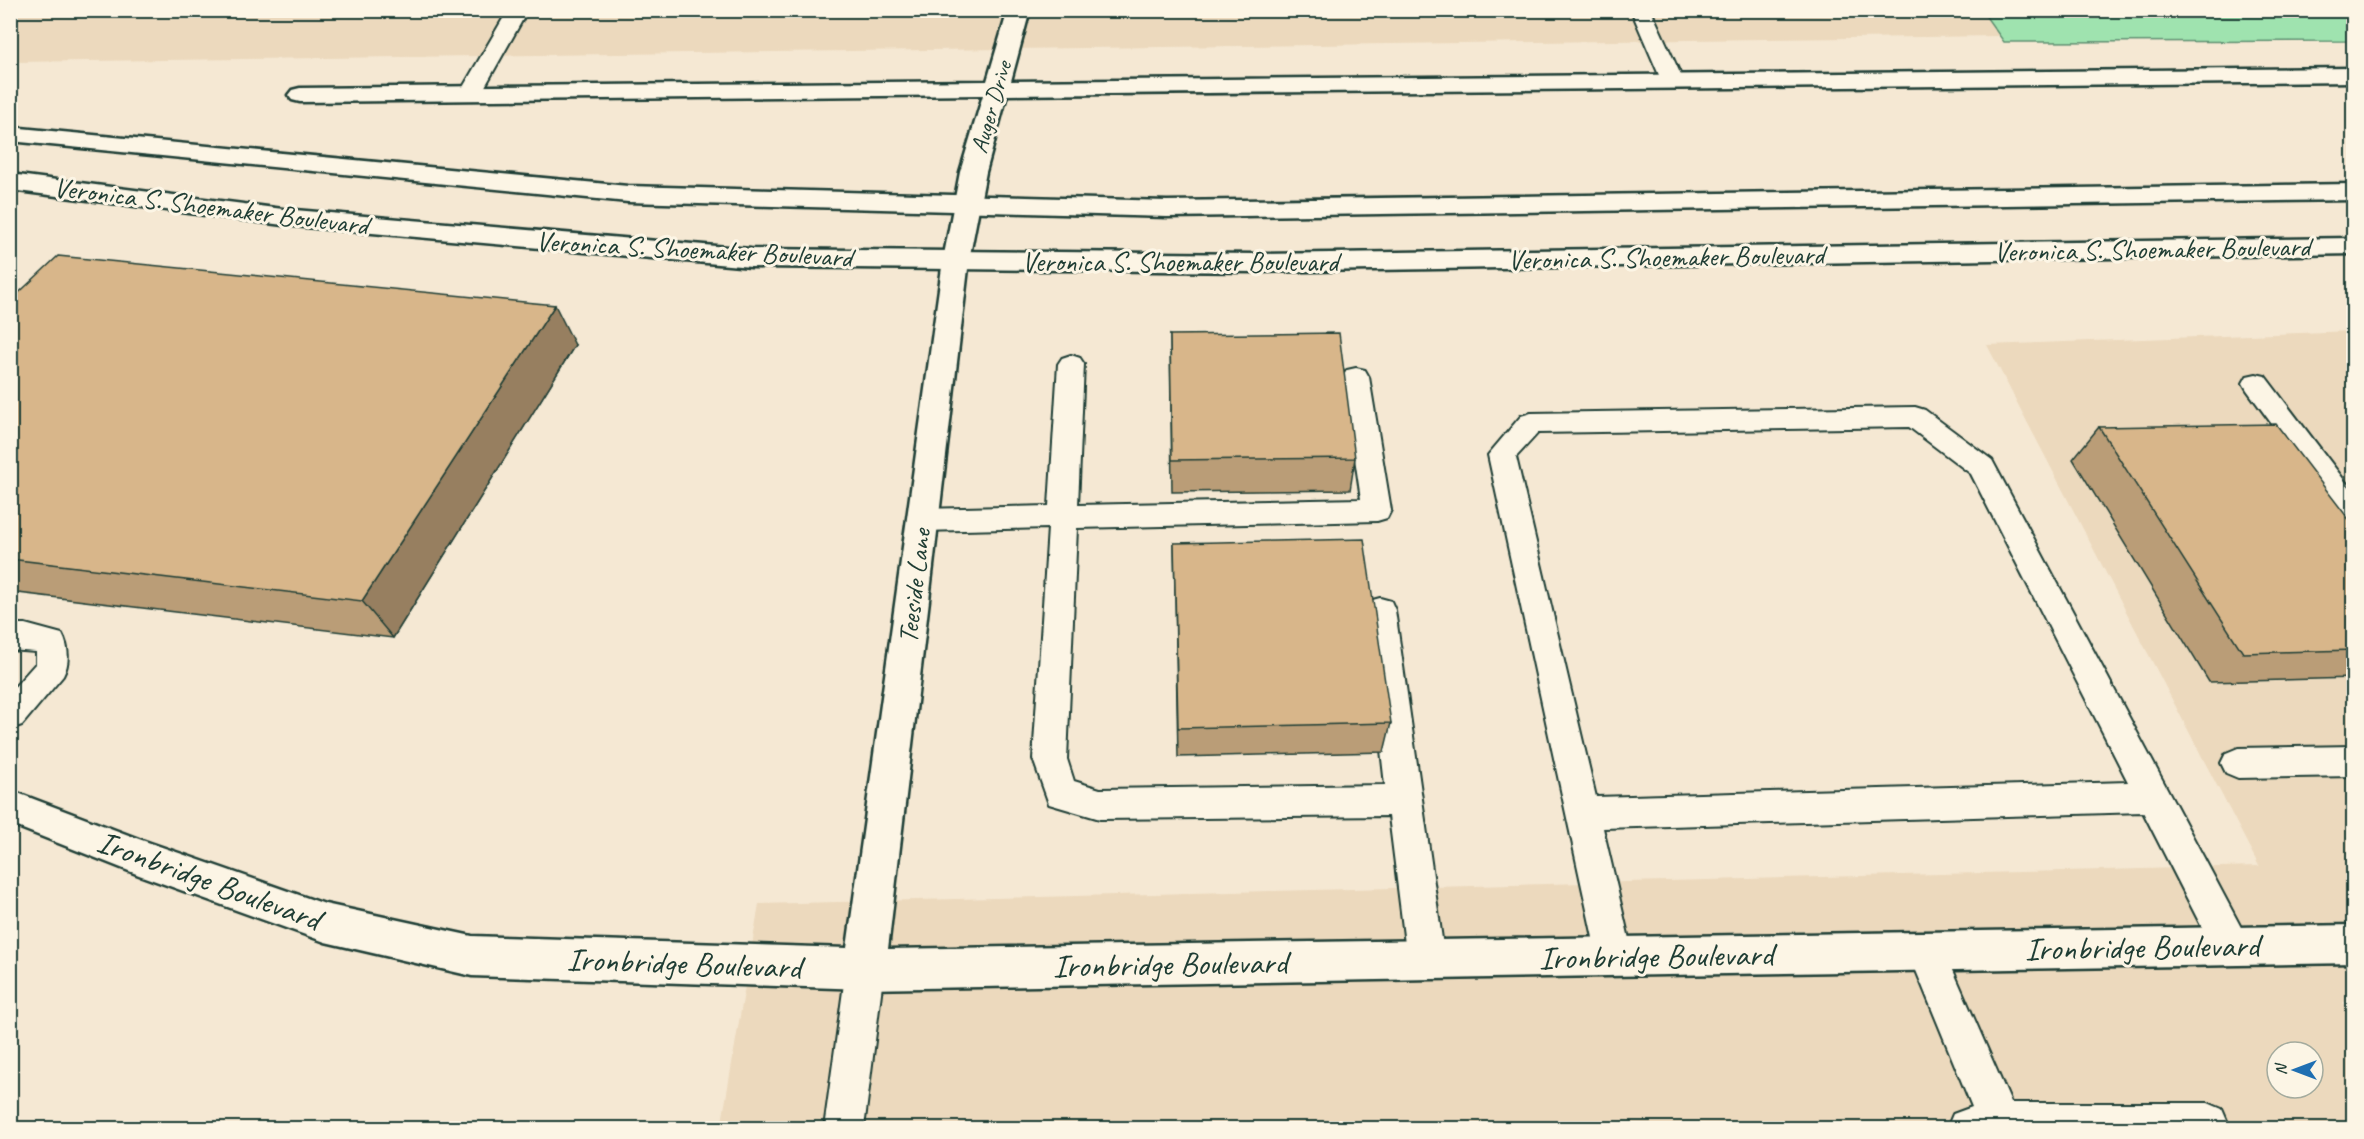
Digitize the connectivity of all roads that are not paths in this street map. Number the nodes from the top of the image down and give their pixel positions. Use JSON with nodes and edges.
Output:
{"nodes":[{"id":1,"x":518,"y":10,"type":"edge"},
{"id":2,"x":1019,"y":10,"type":"edge"},
{"id":3,"x":1641,"y":10,"type":"edge"},
{"id":4,"x":2354,"y":75,"type":"edge"},
{"id":5,"x":1673,"y":81,"type":"junction"},
{"id":6,"x":995,"y":89,"type":"junction"},
{"id":7,"x":470,"y":94,"type":"junction"},
{"id":8,"x":300,"y":95,"type":"dead end"},
{"id":9,"x":10,"y":134,"type":"edge"},
{"id":10,"x":10,"y":182,"type":"edge"},
{"id":11,"x":2354,"y":192,"type":"edge"},
{"id":12,"x":965,"y":204,"type":"junction"},
{"id":13,"x":2354,"y":246,"type":"edge"},
{"id":14,"x":956,"y":260,"type":"junction"},
{"id":15,"x":1071,"y":364,"type":"dead end"},
{"id":16,"x":1356,"y":378,"type":"dead end"},
{"id":17,"x":2256,"y":382,"type":"dead end"},
{"id":18,"x":2354,"y":515,"type":"edge"},
{"id":19,"x":1063,"y":517,"type":"junction"},
{"id":20,"x":922,"y":520,"type":"junction"},
{"id":21,"x":1380,"y":610,"type":"dead end"},
{"id":22,"x":10,"y":637,"type":"edge"},
{"id":23,"x":10,"y":715,"type":"edge"},
{"id":24,"x":2354,"y":761,"type":"edge"},
{"id":25,"x":2238,"y":763,"type":"dead end"},
{"id":26,"x":2154,"y":796,"type":"junction"},
{"id":27,"x":1404,"y":800,"type":"junction"},
{"id":28,"x":10,"y":807,"type":"edge"},
{"id":29,"x":1583,"y":813,"type":"junction"},
{"id":30,"x":2354,"y":944,"type":"edge"},
{"id":31,"x":2231,"y":946,"type":"junction"},
{"id":32,"x":1926,"y":951,"type":"junction"},
{"id":33,"x":1615,"y":956,"type":"junction"},
{"id":34,"x":1426,"y":960,"type":"junction"},
{"id":35,"x":865,"y":969,"type":"junction"},
{"id":36,"x":2208,"y":1123,"type":"dead end"},
{"id":37,"x":1983,"y":1126,"type":"edge"},
{"id":38,"x":2072,"y":1126,"type":"edge"},
{"id":39,"x":844,"y":1128,"type":"edge"}],
"edges":[{"from":1,"to":7,"type":"lane"},
{"from":2,"to":6,"type":"street","name":"Auger Drive"},
{"from":3,"to":5,"type":"lane"},
{"from":4,"to":5,"type":"street"},
{"from":5,"to":6,"type":"street"},
{"from":6,"to":7,"type":"street"},
{"from":6,"to":12,"type":"street","name":"Auger Drive"},
{"from":7,"to":8,"type":"street"},
{"from":9,"to":12,"type":"street","name":"Veronica S. Shoemaker Boulevard"},
{"from":10,"to":14,"type":"street","name":"Veronica S. Shoemaker Boulevard"},
{"from":11,"to":12,"type":"street","name":"Veronica S. Shoemaker Boulevard"},
{"from":12,"to":14,"type":"street","name":"Teeside Lane"},
{"from":13,"to":14,"type":"street","name":"Veronica S. Shoemaker Boulevard"},
{"from":14,"to":20,"type":"street","name":"Teeside Lane"},
{"from":15,"to":19,"type":"lane"},
{"from":16,"to":19,"type":"lane"},
{"from":17,"to":18,"type":"lane"},
{"from":19,"to":20,"type":"lane"},
{"from":19,"to":27,"type":"lane"},
{"from":20,"to":35,"type":"street","name":"Teeside Lane"},
{"from":21,"to":27,"type":"lane"},
{"from":22,"to":23,"type":"lane"},
{"from":24,"to":25,"type":"lane"},
{"from":26,"to":29,"type":"lane"},
{"from":26,"to":29,"type":"lane"},
{"from":26,"to":31,"type":"lane"},
{"from":27,"to":34,"type":"lane"},
{"from":28,"to":35,"type":"street","name":"Ironbridge Boulevard"},
{"from":29,"to":33,"type":"lane"},
{"from":30,"to":31,"type":"street","name":"Ironbridge Boulevard"},
{"from":31,"to":32,"type":"street","name":"Ironbridge Boulevard"},
{"from":32,"to":33,"type":"street","name":"Ironbridge Boulevard"},
{"from":32,"to":37,"type":"lane"},
{"from":33,"to":34,"type":"street","name":"Ironbridge Boulevard"},
{"from":34,"to":35,"type":"street","name":"Ironbridge Boulevard"},
{"from":35,"to":39,"type":"lane"},
{"from":36,"to":38,"type":"lane"},
{"from":37,"to":38,"type":"lane"}]}
